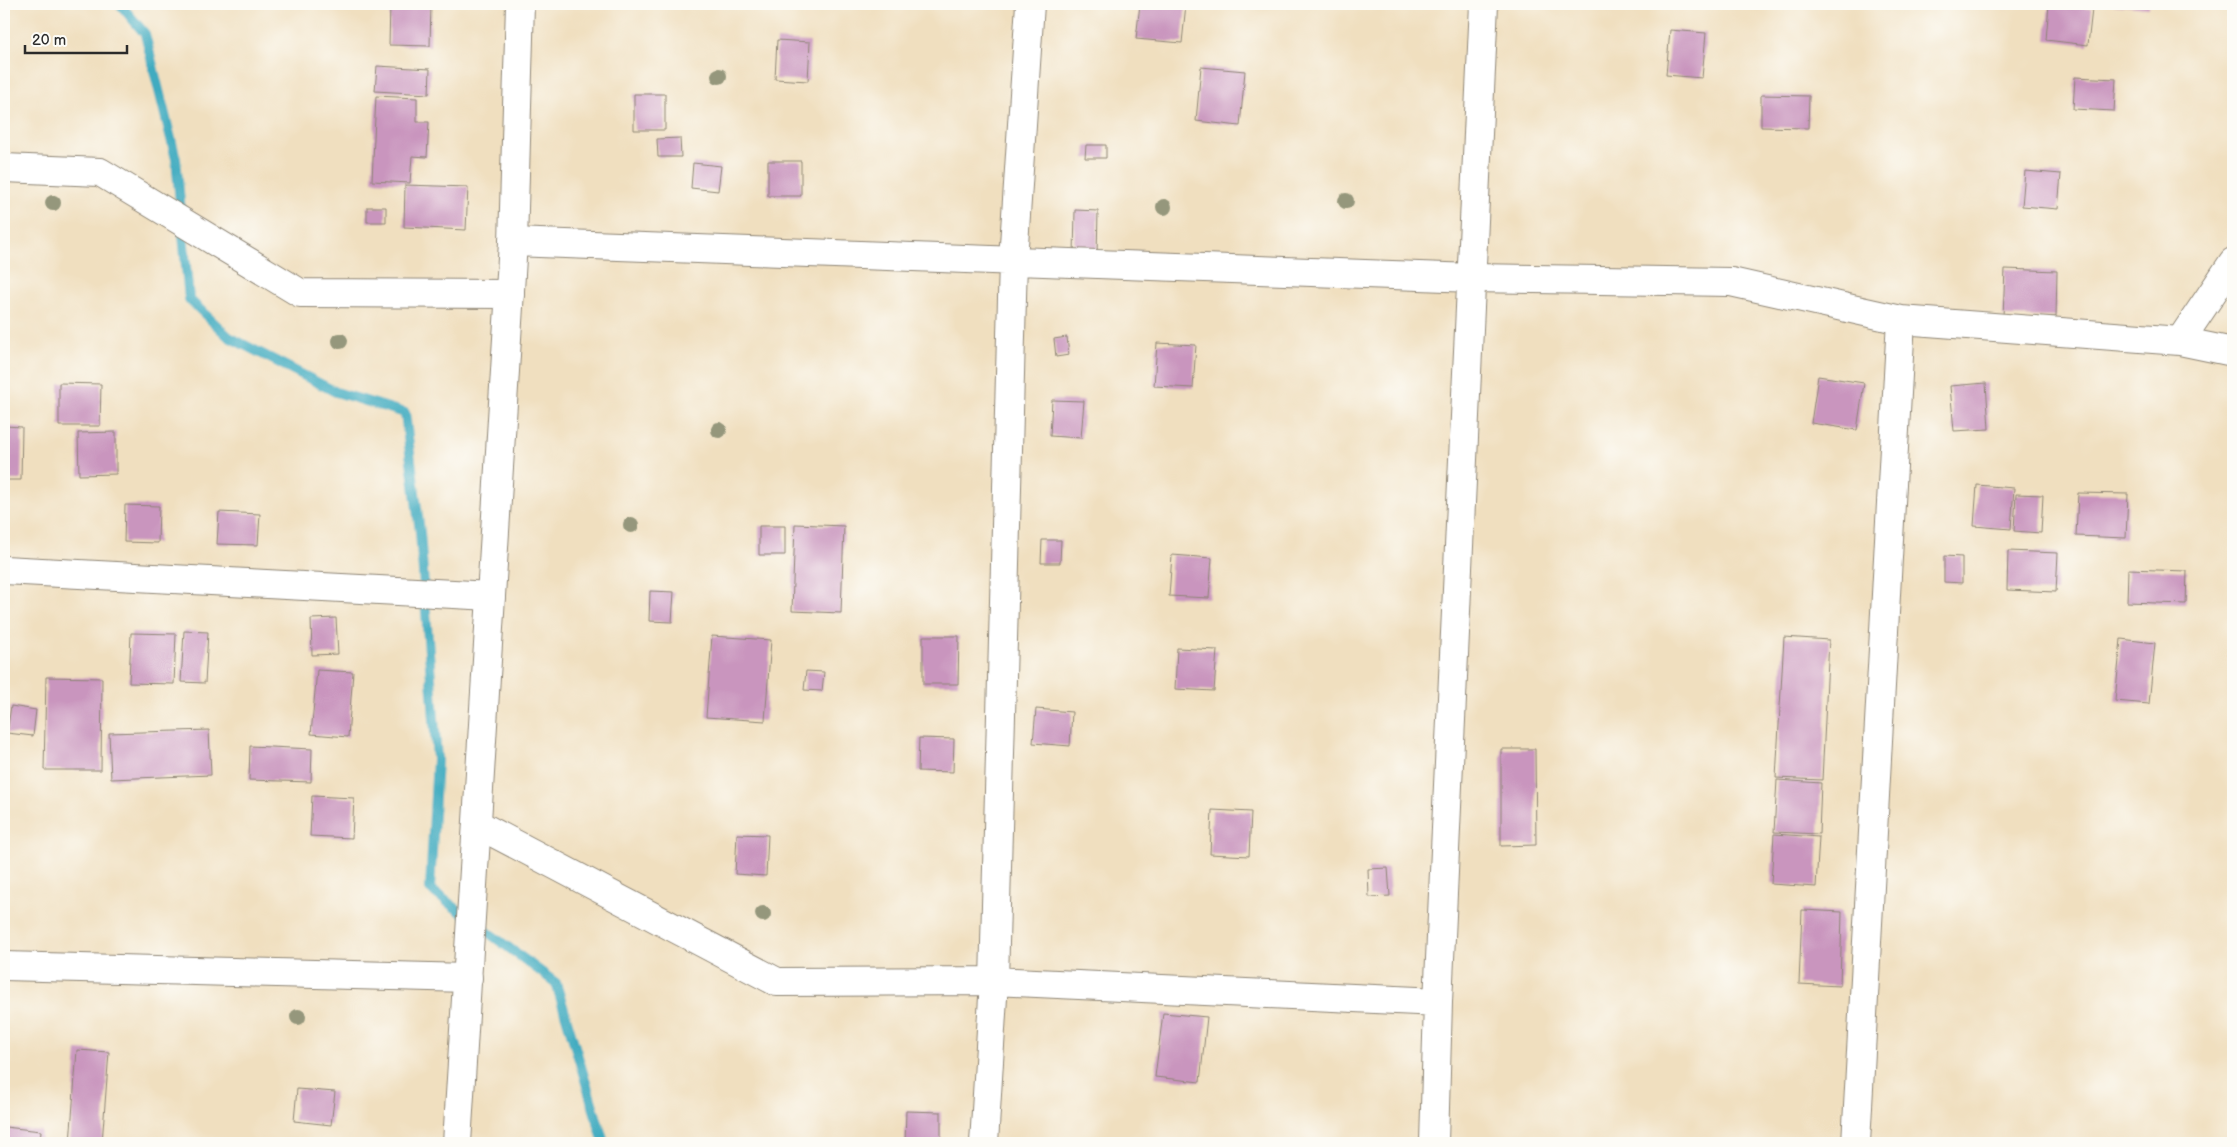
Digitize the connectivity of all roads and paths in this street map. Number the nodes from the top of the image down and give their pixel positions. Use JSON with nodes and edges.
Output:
{"nodes":[{"id":1,"x":520,"y":4,"type":"edge"},
{"id":2,"x":1030,"y":4,"type":"edge"},
{"id":3,"x":1484,"y":4,"type":"edge"},
{"id":4,"x":4,"y":168,"type":"edge"},
{"id":5,"x":513,"y":242,"type":"junction"},
{"id":6,"x":1013,"y":260,"type":"junction"},
{"id":7,"x":2233,"y":262,"type":"edge"},
{"id":8,"x":1473,"y":278,"type":"junction"},
{"id":9,"x":510,"y":294,"type":"junction"},
{"id":10,"x":1900,"y":320,"type":"junction"},
{"id":11,"x":2180,"y":341,"type":"junction"},
{"id":12,"x":2233,"y":352,"type":"edge"},
{"id":13,"x":4,"y":570,"type":"edge"},
{"id":14,"x":491,"y":596,"type":"junction"},
{"id":15,"x":477,"y":824,"type":"junction"},
{"id":16,"x":4,"y":966,"type":"edge"},
{"id":17,"x":468,"y":978,"type":"junction"},
{"id":18,"x":994,"y":981,"type":"junction"},
{"id":19,"x":1438,"y":1002,"type":"junction"},
{"id":20,"x":458,"y":1143,"type":"edge"},
{"id":21,"x":984,"y":1143,"type":"edge"},
{"id":22,"x":1434,"y":1143,"type":"edge"},
{"id":23,"x":1856,"y":1143,"type":"edge"}],
"edges":[{"from":1,"to":5,"type":"street"},
{"from":2,"to":6,"type":"street"},
{"from":3,"to":8,"type":"street"},
{"from":4,"to":9,"type":"street"},
{"from":5,"to":6,"type":"street"},
{"from":5,"to":9,"type":"street"},
{"from":6,"to":8,"type":"street"},
{"from":6,"to":18,"type":"street"},
{"from":7,"to":11,"type":"street"},
{"from":8,"to":10,"type":"street"},
{"from":8,"to":19,"type":"street"},
{"from":9,"to":14,"type":"street"},
{"from":10,"to":11,"type":"street"},
{"from":10,"to":23,"type":"street"},
{"from":11,"to":12,"type":"street"},
{"from":13,"to":14,"type":"street"},
{"from":14,"to":15,"type":"street"},
{"from":15,"to":17,"type":"street"},
{"from":15,"to":18,"type":"street"},
{"from":16,"to":17,"type":"street"},
{"from":17,"to":20,"type":"street"},
{"from":18,"to":19,"type":"street"},
{"from":18,"to":21,"type":"street"},
{"from":19,"to":22,"type":"street"}]}
